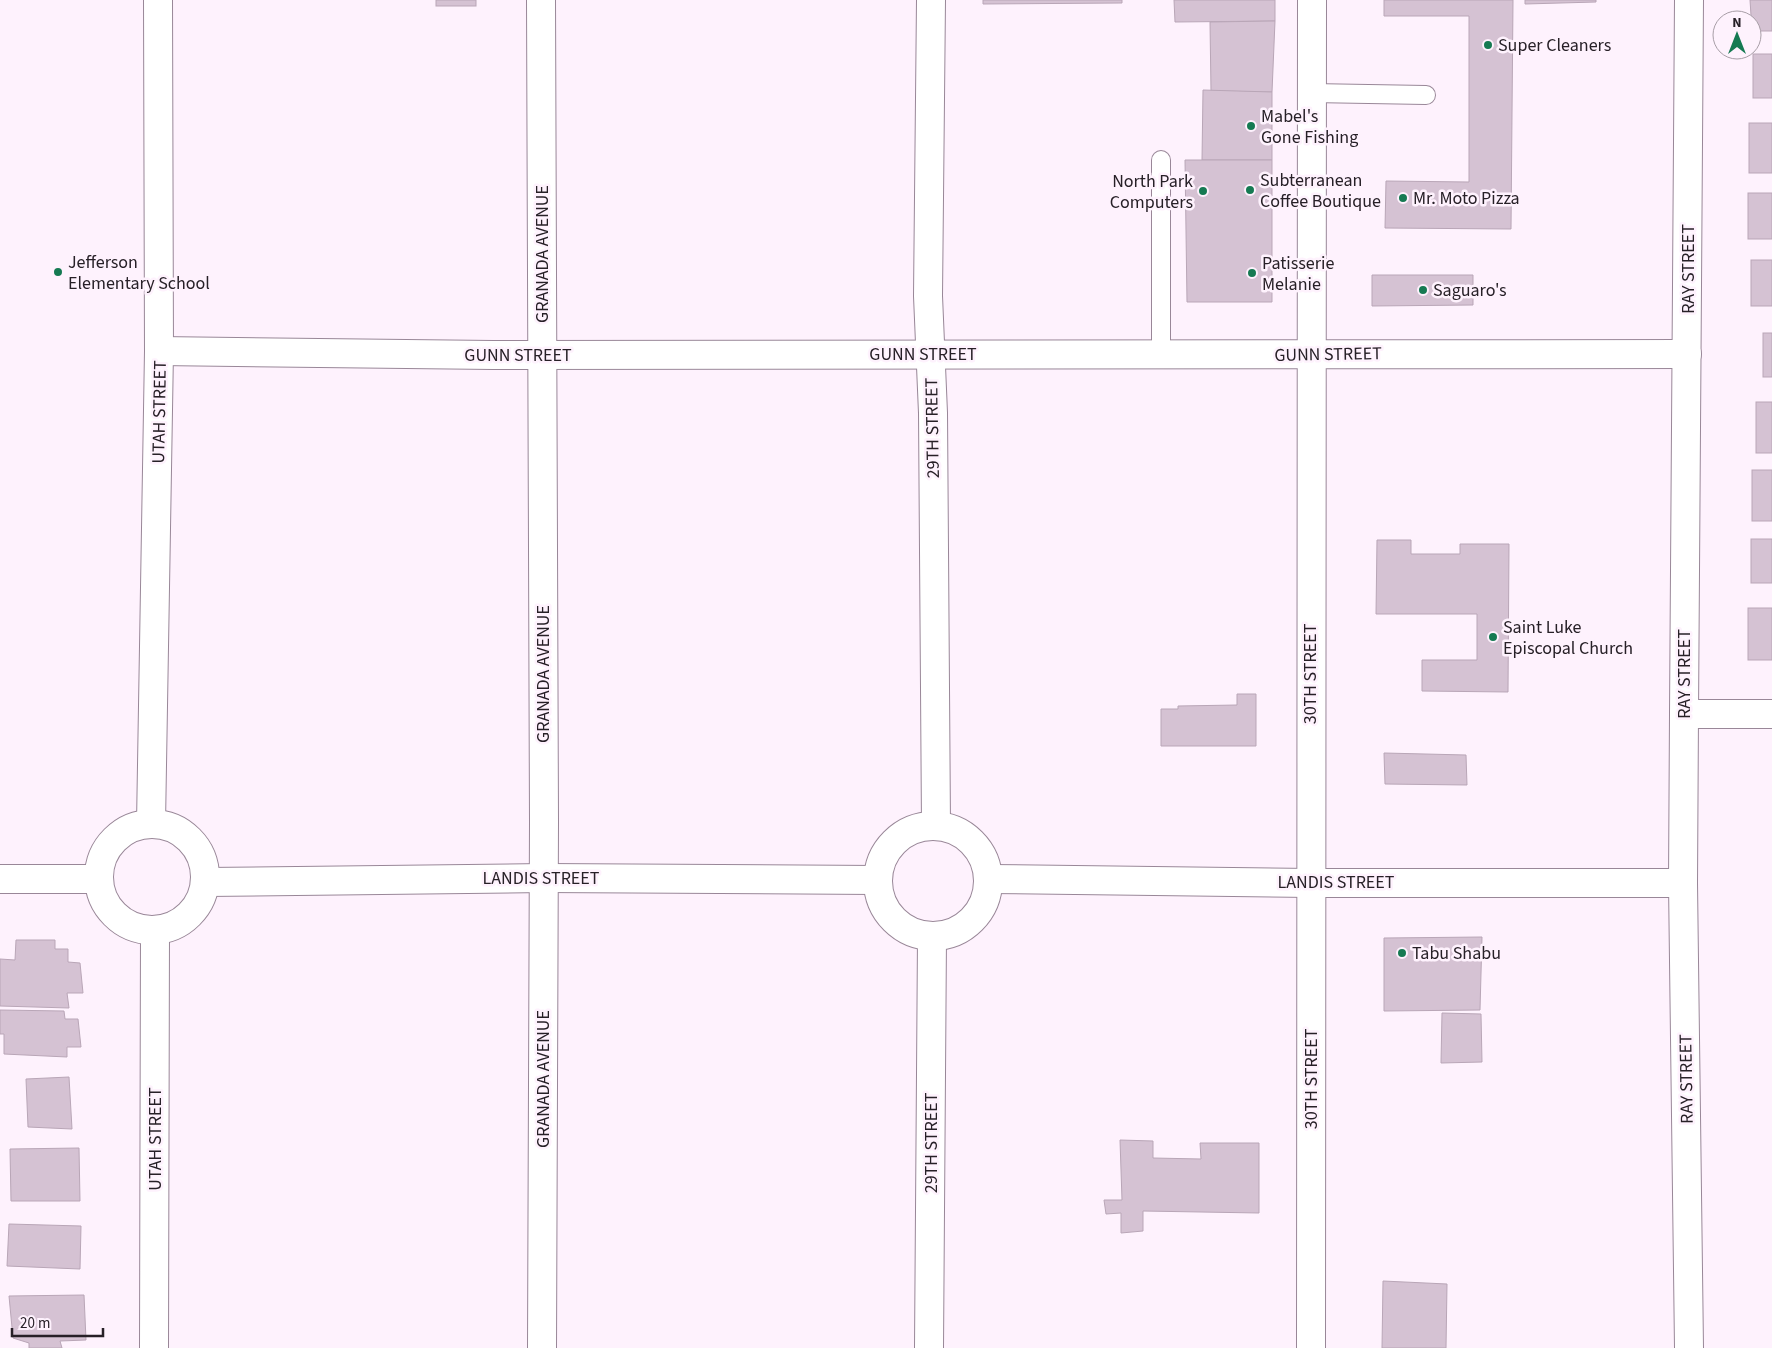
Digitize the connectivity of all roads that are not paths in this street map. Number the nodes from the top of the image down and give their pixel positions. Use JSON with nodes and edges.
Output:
{"nodes":[{"id":1,"x":158,"y":0,"type":"edge"},
{"id":2,"x":541,"y":0,"type":"edge"},
{"id":3,"x":930,"y":0,"type":"edge"},
{"id":4,"x":1312,"y":0,"type":"edge"},
{"id":5,"x":1689,"y":0,"type":"edge"},
{"id":6,"x":1311,"y":93,"type":"junction"},
{"id":7,"x":1426,"y":95,"type":"dead end"},
{"id":8,"x":1161,"y":160,"type":"dead end"},
{"id":9,"x":159,"y":351,"type":"junction"},
{"id":10,"x":1687,"y":354,"type":"junction"},
{"id":11,"x":542,"y":355,"type":"junction"},
{"id":12,"x":931,"y":355,"type":"junction"},
{"id":13,"x":1161,"y":355,"type":"junction"},
{"id":14,"x":1311,"y":355,"type":"junction"},
{"id":15,"x":1684,"y":714,"type":"junction"},
{"id":16,"x":1772,"y":714,"type":"edge"},
{"id":17,"x":151,"y":824,"type":"junction"},
{"id":18,"x":936,"y":826,"type":"junction"},
{"id":19,"x":544,"y":878,"type":"junction"},
{"id":20,"x":0,"y":879,"type":"edge"},
{"id":21,"x":99,"y":879,"type":"junction"},
{"id":22,"x":988,"y":879,"type":"junction"},
{"id":23,"x":877,"y":880,"type":"junction"},
{"id":24,"x":206,"y":882,"type":"junction"},
{"id":25,"x":1311,"y":883,"type":"junction"},
{"id":26,"x":1683,"y":883,"type":"junction"},
{"id":27,"x":155,"y":930,"type":"junction"},
{"id":28,"x":932,"y":937,"type":"junction"},
{"id":29,"x":154,"y":1348,"type":"edge"},
{"id":30,"x":542,"y":1348,"type":"edge"},
{"id":31,"x":929,"y":1348,"type":"edge"},
{"id":32,"x":1311,"y":1348,"type":"edge"},
{"id":33,"x":1689,"y":1348,"type":"edge"}],
"edges":[{"from":1,"to":9,"type":"street","name":"UTAH STREET"},
{"from":2,"to":11,"type":"street","name":"GRANADA AVENUE"},
{"from":3,"to":12,"type":"street","name":"29TH STREET"},
{"from":4,"to":6,"type":"street","name":"30TH STREET"},
{"from":5,"to":10,"type":"street","name":"RAY STREET"},
{"from":6,"to":7,"type":"lane"},
{"from":6,"to":14,"type":"street","name":"30TH STREET"},
{"from":8,"to":13,"type":"lane"},
{"from":9,"to":11,"type":"street","name":"GUNN STREET"},
{"from":9,"to":17,"type":"street","name":"UTAH STREET"},
{"from":10,"to":14,"type":"street","name":"GUNN STREET"},
{"from":10,"to":15,"type":"street","name":"RAY STREET"},
{"from":11,"to":12,"type":"street","name":"GUNN STREET"},
{"from":11,"to":19,"type":"street","name":"GRANADA AVENUE"},
{"from":12,"to":13,"type":"street","name":"GUNN STREET"},
{"from":12,"to":18,"type":"street","name":"29TH STREET"},
{"from":13,"to":14,"type":"street","name":"GUNN STREET"},
{"from":14,"to":25,"type":"street","name":"30TH STREET"},
{"from":15,"to":16,"type":"street"},
{"from":15,"to":26,"type":"street","name":"RAY STREET"},
{"from":17,"to":21,"type":"street"},
{"from":17,"to":24,"type":"street"},
{"from":18,"to":22,"type":"street"},
{"from":18,"to":23,"type":"street"},
{"from":19,"to":23,"type":"street","name":"LANDIS STREET"},
{"from":19,"to":24,"type":"street","name":"LANDIS STREET"},
{"from":19,"to":30,"type":"street","name":"GRANADA AVENUE"},
{"from":20,"to":21,"type":"street"},
{"from":21,"to":27,"type":"street"},
{"from":22,"to":25,"type":"street","name":"LANDIS STREET"},
{"from":22,"to":28,"type":"street"},
{"from":23,"to":28,"type":"street"},
{"from":24,"to":27,"type":"street"},
{"from":25,"to":26,"type":"street","name":"LANDIS STREET"},
{"from":25,"to":32,"type":"street","name":"30TH STREET"},
{"from":26,"to":33,"type":"street","name":"RAY STREET"},
{"from":27,"to":29,"type":"street","name":"UTAH STREET"},
{"from":28,"to":31,"type":"street","name":"29TH STREET"}]}
